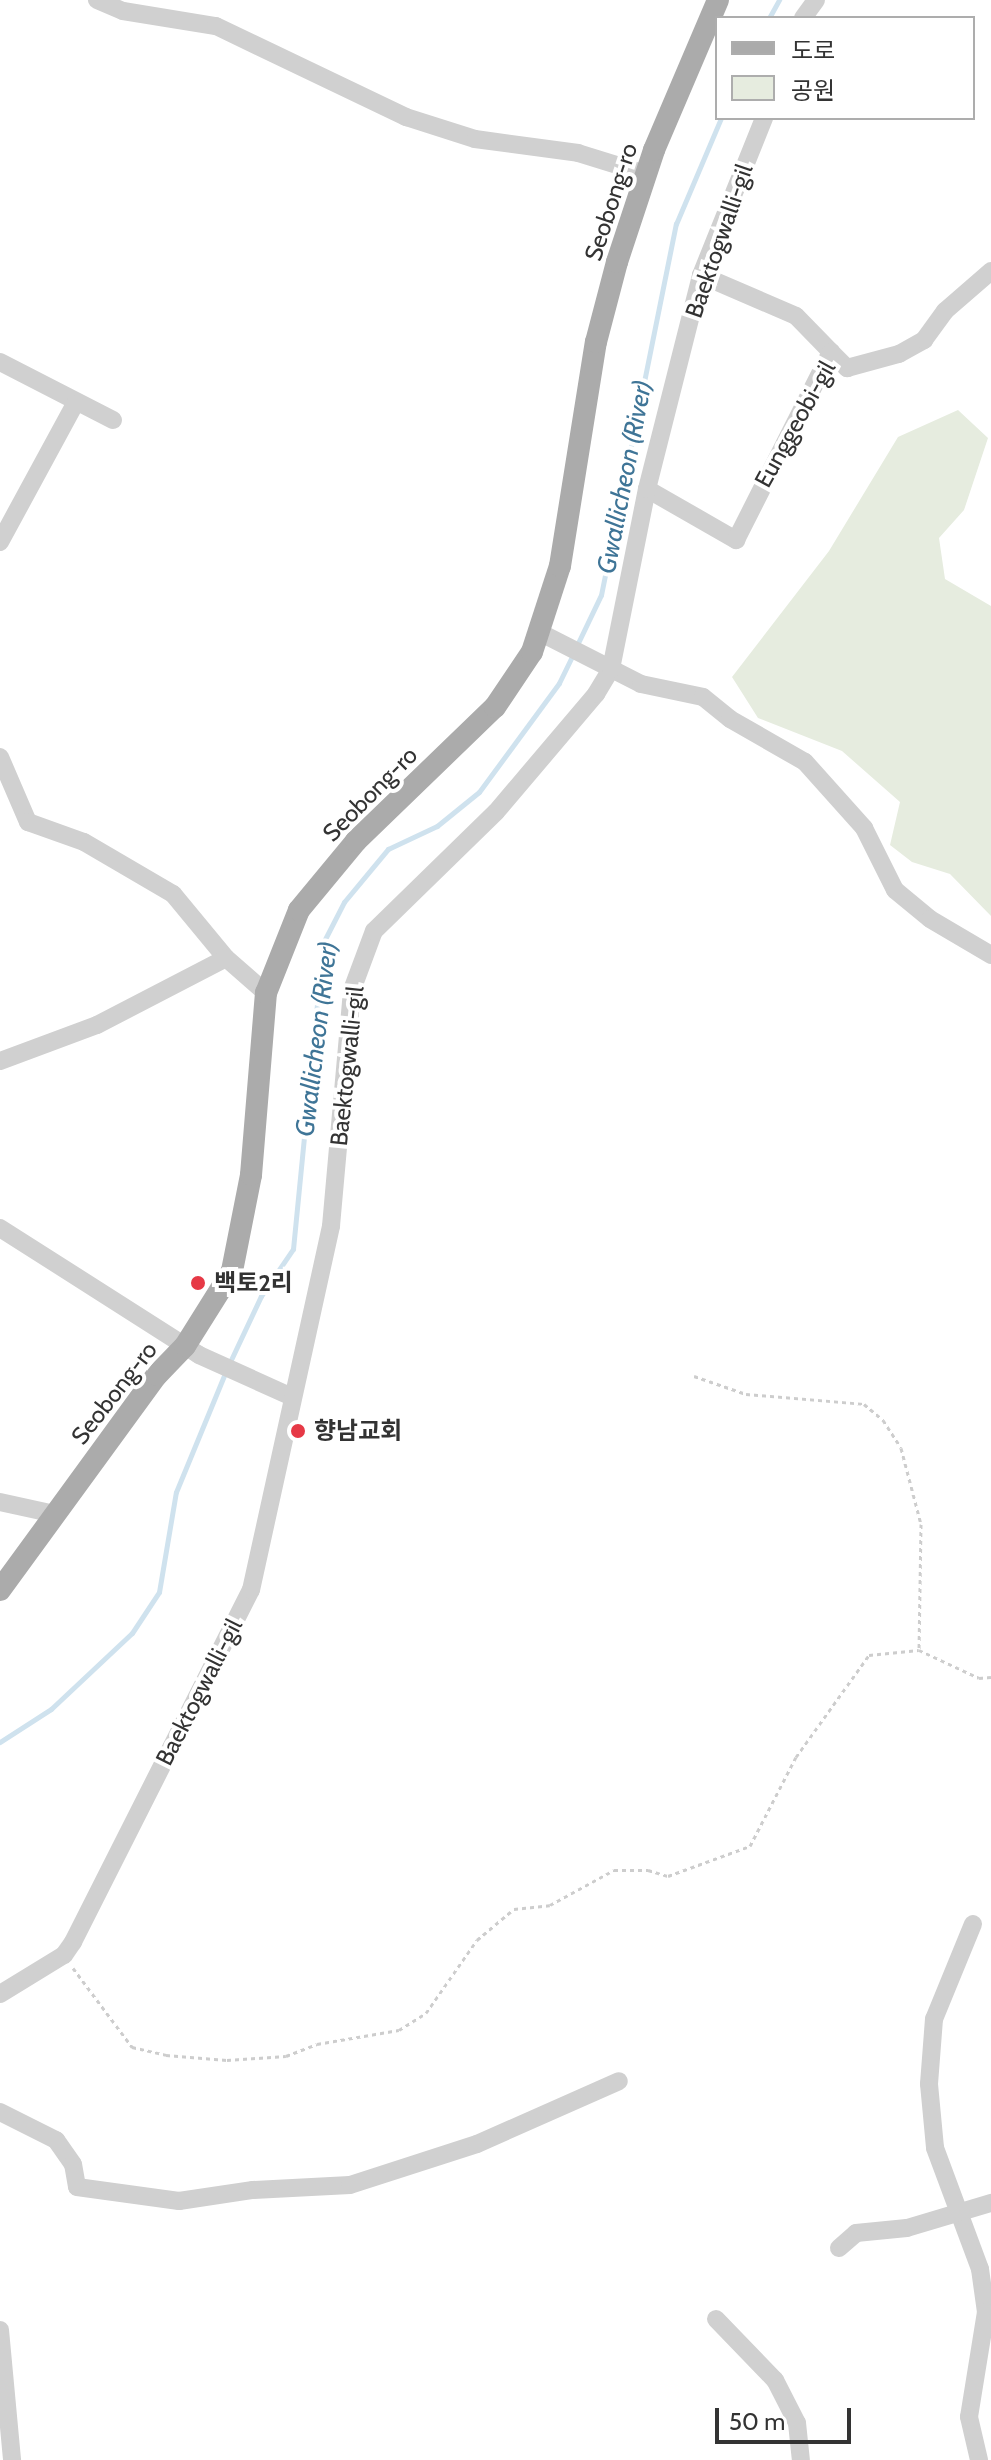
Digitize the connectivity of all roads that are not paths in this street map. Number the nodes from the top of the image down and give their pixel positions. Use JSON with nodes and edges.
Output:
{"nodes":[{"id":1,"x":97,"y":0,"type":"edge"},
{"id":2,"x":718,"y":0,"type":"edge"},
{"id":3,"x":763,"y":120,"type":"edge"},
{"id":4,"x":646,"y":174,"type":"junction"},
{"id":5,"x":991,"y":271,"type":"edge"},
{"id":6,"x":701,"y":275,"type":"junction"},
{"id":7,"x":831,"y":352,"type":"junction"},
{"id":8,"x":0,"y":362,"type":"edge"},
{"id":9,"x":75,"y":404,"type":"junction"},
{"id":10,"x":113,"y":420,"type":"dead end"},
{"id":11,"x":647,"y":489,"type":"junction"},
{"id":12,"x":0,"y":542,"type":"edge"},
{"id":13,"x":539,"y":632,"type":"junction"},
{"id":14,"x":605,"y":666,"type":"junction"},
{"id":15,"x":0,"y":757,"type":"edge"},
{"id":16,"x":991,"y":955,"type":"edge"},
{"id":17,"x":226,"y":958,"type":"junction"},
{"id":18,"x":266,"y":993,"type":"junction"},
{"id":19,"x":0,"y":1061,"type":"edge"},
{"id":20,"x":0,"y":1228,"type":"edge"},
{"id":21,"x":192,"y":1351,"type":"junction"},
{"id":22,"x":290,"y":1396,"type":"junction"},
{"id":23,"x":0,"y":1502,"type":"edge"},
{"id":24,"x":55,"y":1514,"type":"junction"},
{"id":25,"x":0,"y":1590,"type":"edge"},
{"id":26,"x":973,"y":1924,"type":"dead end"},
{"id":27,"x":0,"y":1994,"type":"edge"},
{"id":28,"x":619,"y":2081,"type":"dead end"},
{"id":29,"x":0,"y":2112,"type":"edge"},
{"id":30,"x":991,"y":2203,"type":"edge"},
{"id":31,"x":958,"y":2216,"type":"junction"},
{"id":32,"x":839,"y":2248,"type":"dead end"},
{"id":33,"x":716,"y":2319,"type":"dead end"},
{"id":34,"x":0,"y":2330,"type":"edge"},
{"id":35,"x":12,"y":2460,"type":"edge"},
{"id":36,"x":801,"y":2460,"type":"edge"},
{"id":37,"x":979,"y":2460,"type":"edge"}],
"edges":[{"from":1,"to":4,"type":"street"},
{"from":2,"to":4,"type":"main road","name":"Seobong-ro"},
{"from":3,"to":6,"type":"street","name":"Baektogwalli-gil"},
{"from":4,"to":13,"type":"main road","name":"Seobong-ro"},
{"from":5,"to":7,"type":"street","name":"Eunggeobi-gil"},
{"from":6,"to":7,"type":"street"},
{"from":6,"to":11,"type":"street","name":"Baektogwalli-gil"},
{"from":7,"to":11,"type":"street","name":"Eunggeobi-gil"},
{"from":8,"to":9,"type":"street"},
{"from":9,"to":10,"type":"street"},
{"from":9,"to":12,"type":"street"},
{"from":11,"to":14,"type":"street","name":"Baektogwalli-gil"},
{"from":13,"to":14,"type":"street"},
{"from":13,"to":18,"type":"main road","name":"Seobong-ro"},
{"from":14,"to":16,"type":"street"},
{"from":14,"to":22,"type":"street","name":"Baektogwalli-gil"},
{"from":15,"to":17,"type":"street"},
{"from":17,"to":18,"type":"street"},
{"from":17,"to":19,"type":"street"},
{"from":18,"to":21,"type":"main road","name":"Seobong-ro"},
{"from":20,"to":21,"type":"street"},
{"from":21,"to":22,"type":"street"},
{"from":21,"to":24,"type":"main road","name":"Seobong-ro"},
{"from":22,"to":27,"type":"street","name":"Baektogwalli-gil"},
{"from":23,"to":24,"type":"street"},
{"from":24,"to":25,"type":"main road","name":"Seobong-ro"},
{"from":26,"to":31,"type":"street"},
{"from":28,"to":29,"type":"street"},
{"from":30,"to":31,"type":"street"},
{"from":31,"to":32,"type":"street"},
{"from":31,"to":37,"type":"street"},
{"from":33,"to":36,"type":"street"},
{"from":34,"to":35,"type":"street"}]}
